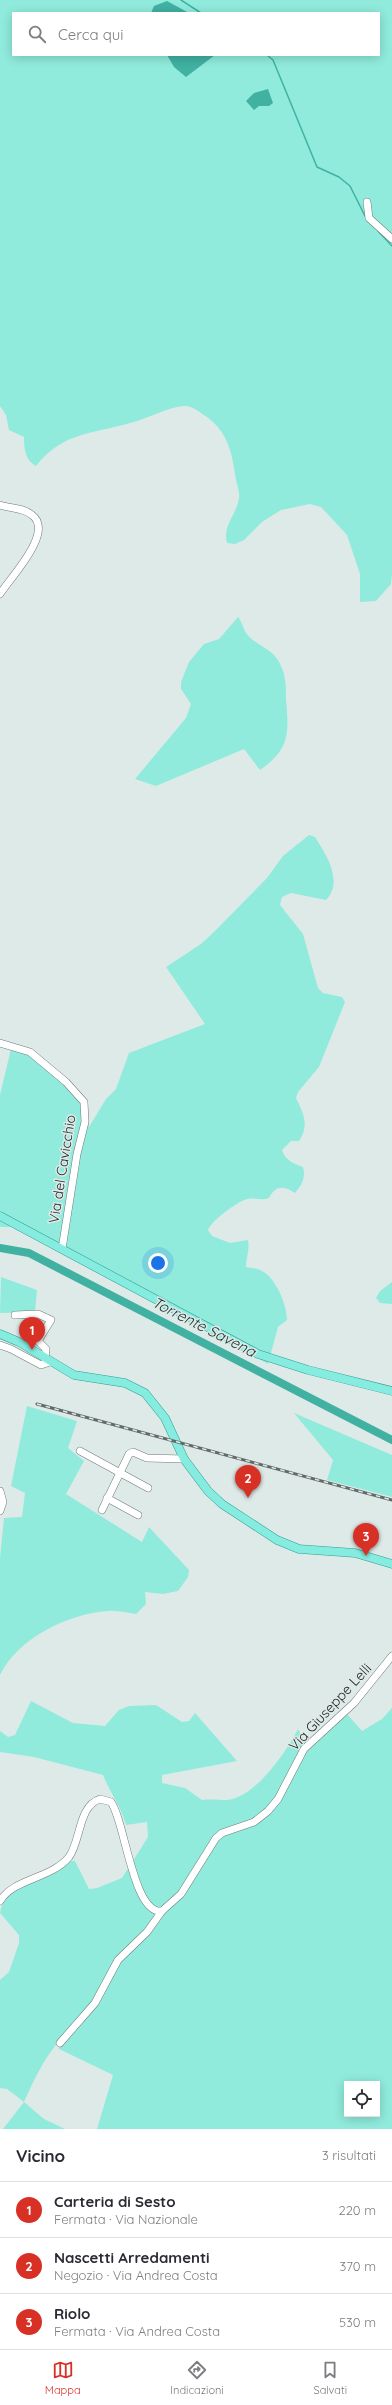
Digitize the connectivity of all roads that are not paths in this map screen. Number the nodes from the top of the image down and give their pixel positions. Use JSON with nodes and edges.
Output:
{"nodes":[{"id":1,"x":367,"y":202,"type":"dead end"},
{"id":2,"x":392,"y":239,"type":"edge"},
{"id":3,"x":0,"y":505,"type":"edge"},
{"id":4,"x":0,"y":594,"type":"edge"},
{"id":5,"x":0,"y":1043,"type":"edge"},
{"id":6,"x":0,"y":1216,"type":"edge"},
{"id":7,"x":62,"y":1249,"type":"junction"},
{"id":8,"x":15,"y":1315,"type":"dead end"},
{"id":9,"x":0,"y":1334,"type":"edge"},
{"id":10,"x":0,"y":1346,"type":"edge"},
{"id":11,"x":48,"y":1361,"type":"junction"},
{"id":12,"x":392,"y":1391,"type":"edge"},
{"id":13,"x":80,"y":1450,"type":"dead end"},
{"id":14,"x":184,"y":1459,"type":"junction"},
{"id":15,"x":120,"y":1472,"type":"junction"},
{"id":16,"x":148,"y":1488,"type":"dead end"},
{"id":17,"x":0,"y":1491,"type":"edge"},
{"id":18,"x":107,"y":1498,"type":"junction"},
{"id":19,"x":102,"y":1510,"type":"dead end"},
{"id":20,"x":0,"y":1511,"type":"edge"},
{"id":21,"x":138,"y":1515,"type":"dead end"},
{"id":22,"x":392,"y":1564,"type":"edge"},
{"id":23,"x":392,"y":1656,"type":"edge"},
{"id":24,"x":389,"y":1666,"type":"edge"},
{"id":25,"x":0,"y":1901,"type":"edge"},
{"id":26,"x":162,"y":1911,"type":"junction"},
{"id":27,"x":60,"y":2044,"type":"dead end"}],
"edges":[{"from":1,"to":2,"type":"street"},
{"from":3,"to":4,"type":"street"},
{"from":5,"to":7,"type":"street","name":"Via del Cavicchio"},
{"from":6,"to":7,"type":"main road"},
{"from":7,"to":12,"type":"main road"},
{"from":8,"to":11,"type":"street"},
{"from":9,"to":11,"type":"main road"},
{"from":10,"to":11,"type":"street"},
{"from":11,"to":14,"type":"main road"},
{"from":13,"to":15,"type":"street"},
{"from":14,"to":15,"type":"street"},
{"from":14,"to":22,"type":"main road"},
{"from":15,"to":16,"type":"street"},
{"from":15,"to":18,"type":"street"},
{"from":17,"to":20,"type":"street"},
{"from":18,"to":19,"type":"street"},
{"from":18,"to":21,"type":"street"},
{"from":23,"to":24,"type":"street","name":"Via Giuseppe Lelli"},
{"from":24,"to":26,"type":"street","name":"Via Giuseppe Lelli"},
{"from":25,"to":26,"type":"street"},
{"from":26,"to":27,"type":"street","name":"Via Giuseppe Lelli"}]}
